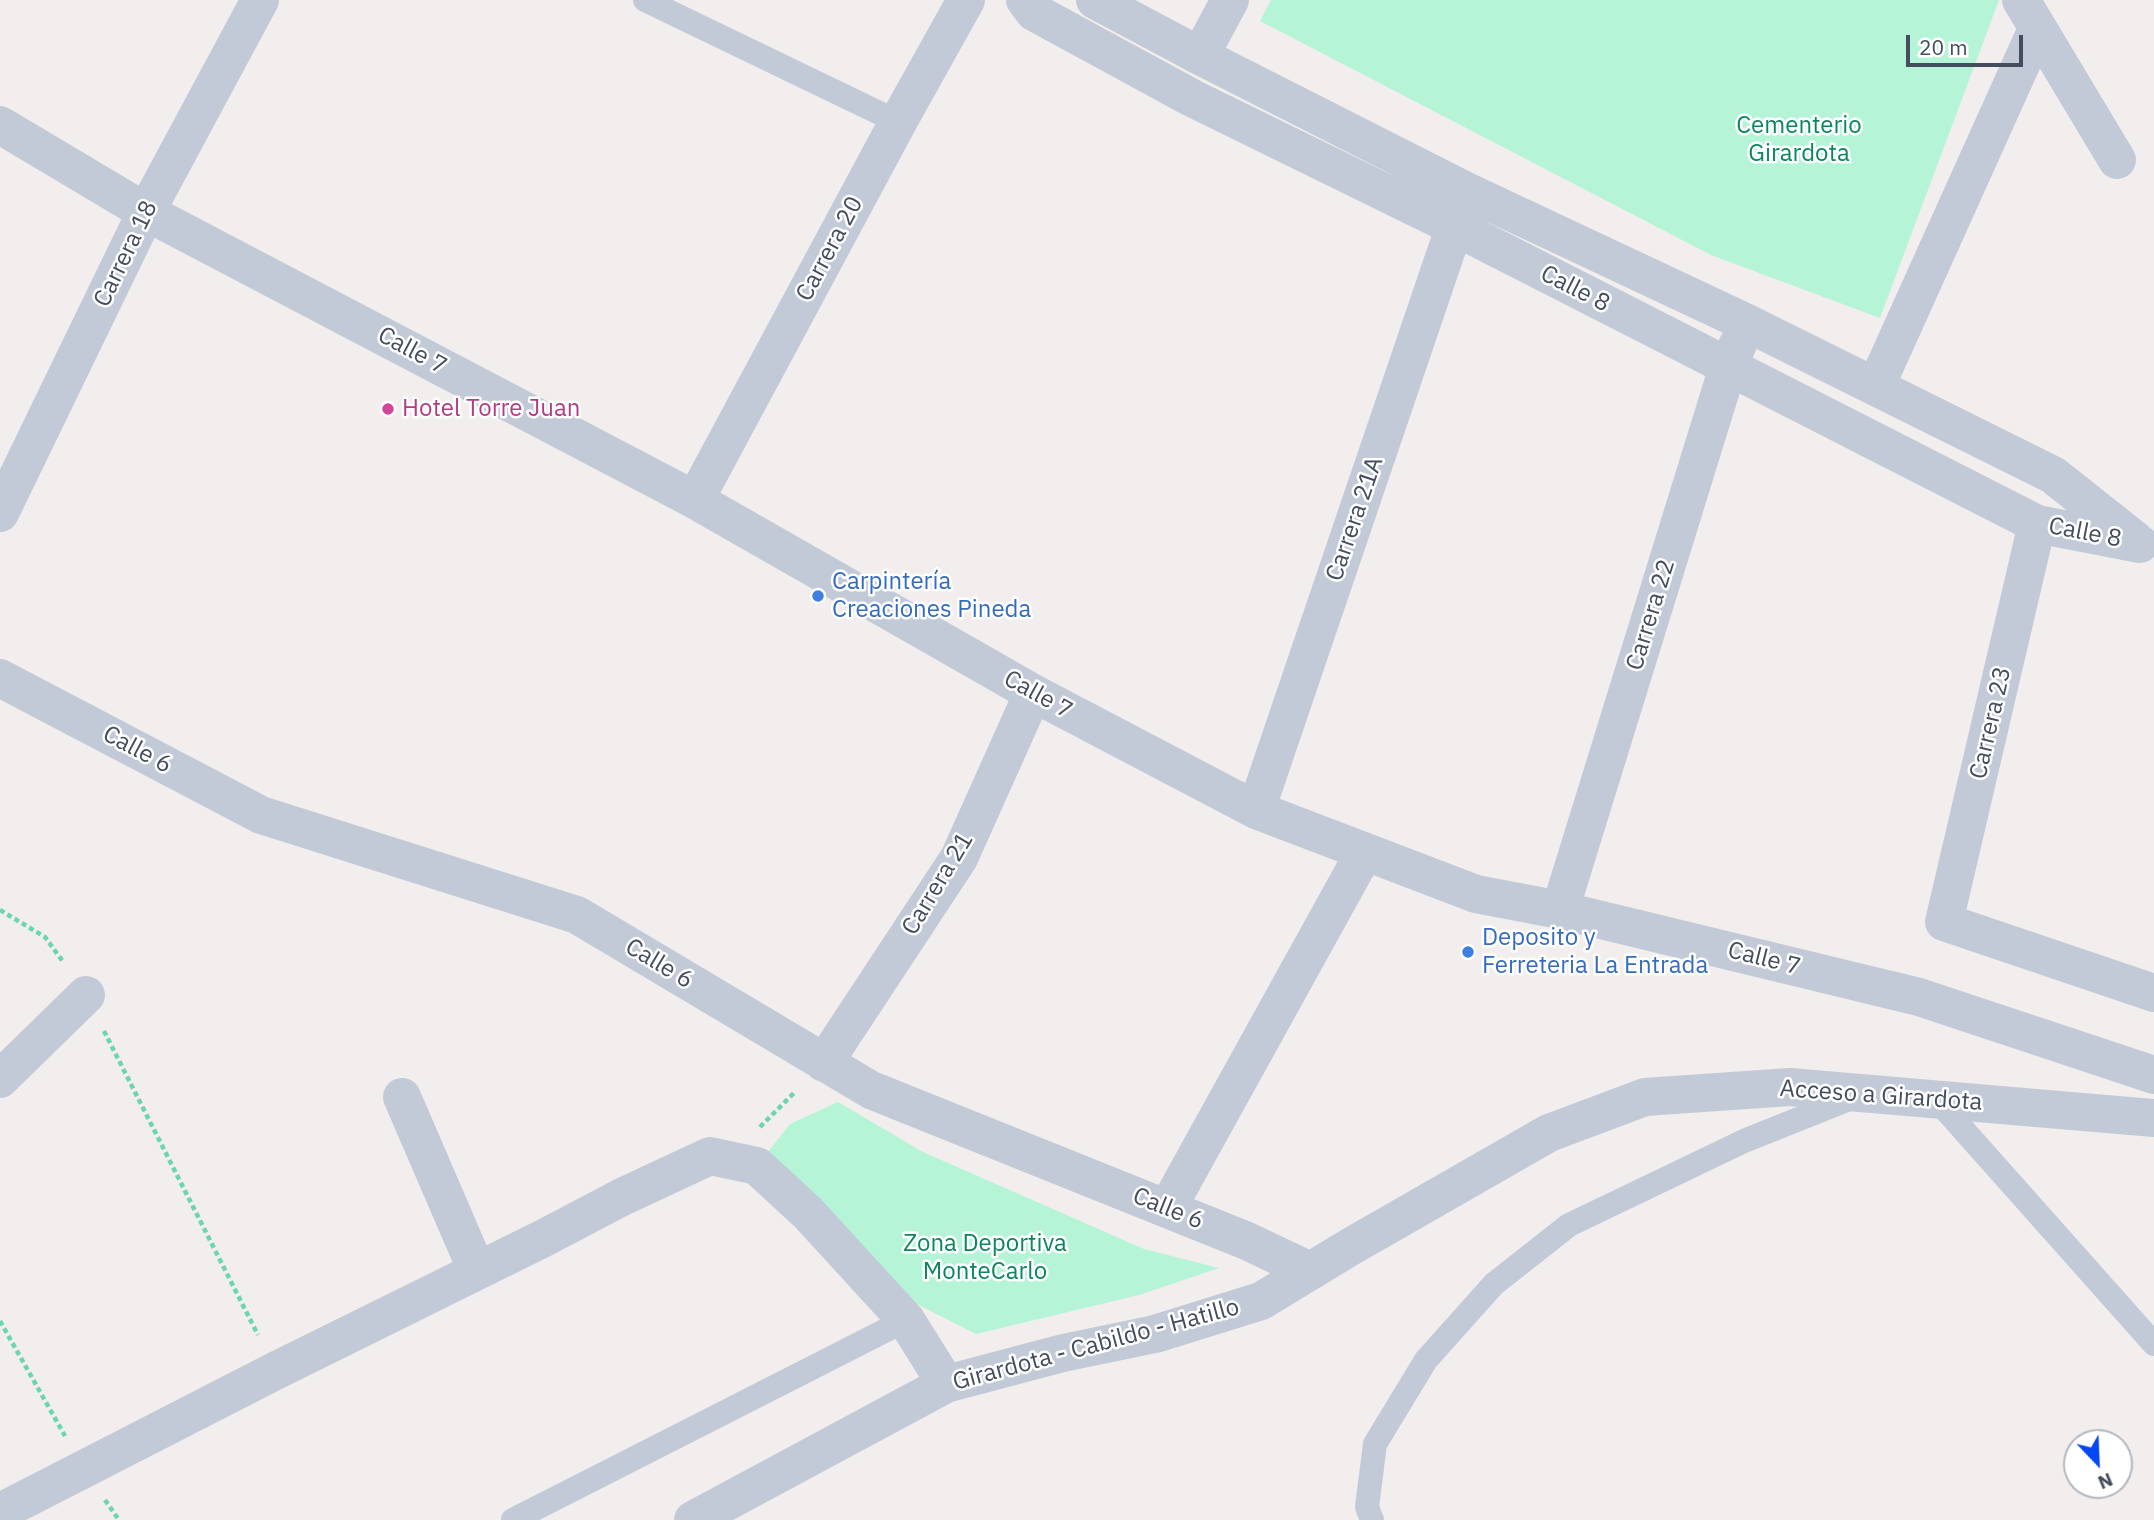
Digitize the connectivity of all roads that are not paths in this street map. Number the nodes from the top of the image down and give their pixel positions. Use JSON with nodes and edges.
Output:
{"nodes":[{"id":1,"x":260,"y":0,"type":"edge"},
{"id":2,"x":645,"y":0,"type":"edge"},
{"id":3,"x":966,"y":0,"type":"edge"},
{"id":4,"x":1025,"y":0,"type":"edge"},
{"id":5,"x":1095,"y":0,"type":"edge"},
{"id":6,"x":1230,"y":0,"type":"edge"},
{"id":7,"x":2029,"y":15,"type":"edge"},
{"id":8,"x":1200,"y":57,"type":"junction"},
{"id":9,"x":898,"y":122,"type":"junction"},
{"id":10,"x":0,"y":125,"type":"edge"},
{"id":11,"x":2117,"y":160,"type":"dead end"},
{"id":12,"x":1466,"y":191,"type":"junction"},
{"id":13,"x":146,"y":212,"type":"junction"},
{"id":14,"x":1455,"y":227,"type":"junction"},
{"id":15,"x":1747,"y":323,"type":"junction"},
{"id":16,"x":1728,"y":367,"type":"junction"},
{"id":17,"x":1876,"y":386,"type":"junction"},
{"id":18,"x":695,"y":500,"type":"junction"},
{"id":19,"x":0,"y":513,"type":"edge"},
{"id":20,"x":2037,"y":524,"type":"junction"},
{"id":21,"x":2147,"y":548,"type":"edge"},
{"id":22,"x":0,"y":678,"type":"edge"},
{"id":23,"x":1033,"y":693,"type":"junction"},
{"id":24,"x":1256,"y":810,"type":"junction"},
{"id":25,"x":1364,"y":853,"type":"junction"},
{"id":26,"x":1560,"y":909,"type":"junction"},
{"id":27,"x":2154,"y":993,"type":"edge"},
{"id":28,"x":86,"y":995,"type":"road end"},
{"id":29,"x":824,"y":1063,"type":"junction"},
{"id":30,"x":2154,"y":1075,"type":"edge"},
{"id":31,"x":0,"y":1079,"type":"edge"},
{"id":32,"x":1861,"y":1094,"type":"junction"},
{"id":33,"x":402,"y":1097,"type":"dead end"},
{"id":34,"x":1936,"y":1099,"type":"junction"},
{"id":35,"x":2154,"y":1118,"type":"edge"},
{"id":36,"x":1167,"y":1209,"type":"junction"},
{"id":37,"x":1350,"y":1247,"type":"joint"},
{"id":38,"x":477,"y":1271,"type":"junction"},
{"id":39,"x":1310,"y":1272,"type":"junction"},
{"id":40,"x":906,"y":1320,"type":"junction"},
{"id":41,"x":2154,"y":1344,"type":"edge"},
{"id":42,"x":946,"y":1384,"type":"junction"},
{"id":43,"x":0,"y":1512,"type":"edge"},
{"id":44,"x":513,"y":1520,"type":"edge"},
{"id":45,"x":693,"y":1520,"type":"edge"},
{"id":46,"x":1372,"y":1520,"type":"edge"}],
"edges":[{"from":1,"to":13,"type":"street","name":"Carrera 18"},
{"from":2,"to":9,"type":"lane"},
{"from":3,"to":9,"type":"street","name":"Carrera 20"},
{"from":4,"to":14,"type":"street","name":"Calle 8"},
{"from":5,"to":8,"type":"street","name":"Calle 8"},
{"from":6,"to":8,"type":"street"},
{"from":7,"to":11,"type":"street"},
{"from":7,"to":17,"type":"street"},
{"from":8,"to":12,"type":"street","name":"Calle 8"},
{"from":9,"to":18,"type":"street","name":"Carrera 20"},
{"from":10,"to":13,"type":"street","name":"Calle 7"},
{"from":12,"to":14,"type":"street","name":"Carrera 21A"},
{"from":12,"to":15,"type":"street","name":"Calle 8"},
{"from":13,"to":18,"type":"street","name":"Calle 7"},
{"from":13,"to":19,"type":"street","name":"Carrera 18"},
{"from":14,"to":16,"type":"street","name":"Calle 8"},
{"from":14,"to":24,"type":"street","name":"Carrera 21A"},
{"from":15,"to":16,"type":"street","name":"Carrera 22"},
{"from":15,"to":17,"type":"street","name":"Calle 8"},
{"from":16,"to":20,"type":"street","name":"Calle 8"},
{"from":16,"to":26,"type":"street","name":"Carrera 22"},
{"from":17,"to":21,"type":"street","name":"Calle 8"},
{"from":18,"to":23,"type":"street","name":"Calle 7"},
{"from":20,"to":21,"type":"street","name":"Calle 8"},
{"from":20,"to":27,"type":"street","name":"Carrera 23"},
{"from":22,"to":29,"type":"street","name":"Calle 6"},
{"from":23,"to":24,"type":"street","name":"Calle 7"},
{"from":23,"to":29,"type":"street","name":"Carrera 21"},
{"from":24,"to":25,"type":"street","name":"Calle 7"},
{"from":25,"to":26,"type":"street","name":"Calle 7"},
{"from":25,"to":36,"type":"street"},
{"from":26,"to":30,"type":"street","name":"Calle 7"},
{"from":28,"to":31,"type":"street"},
{"from":29,"to":36,"type":"street","name":"Calle 6"},
{"from":32,"to":34,"type":"street","name":"Acceso a Girardota"},
{"from":32,"to":37,"type":"street","name":"Acceso a Girardota"},
{"from":32,"to":46,"type":"lane"},
{"from":33,"to":38,"type":"street"},
{"from":34,"to":35,"type":"street","name":"Acceso a Girardota"},
{"from":34,"to":41,"type":"lane"},
{"from":36,"to":39,"type":"street","name":"Calle 6"},
{"from":37,"to":39,"type":"street","name":"Girardota - Cabildo - Hatillo"},
{"from":38,"to":40,"type":"street"},
{"from":38,"to":43,"type":"street"},
{"from":39,"to":42,"type":"street","name":"Girardota - Cabildo - Hatillo"},
{"from":40,"to":42,"type":"street"},
{"from":40,"to":44,"type":"lane"},
{"from":42,"to":45,"type":"street","name":"Girardota - Cabildo - Hatillo"}]}
